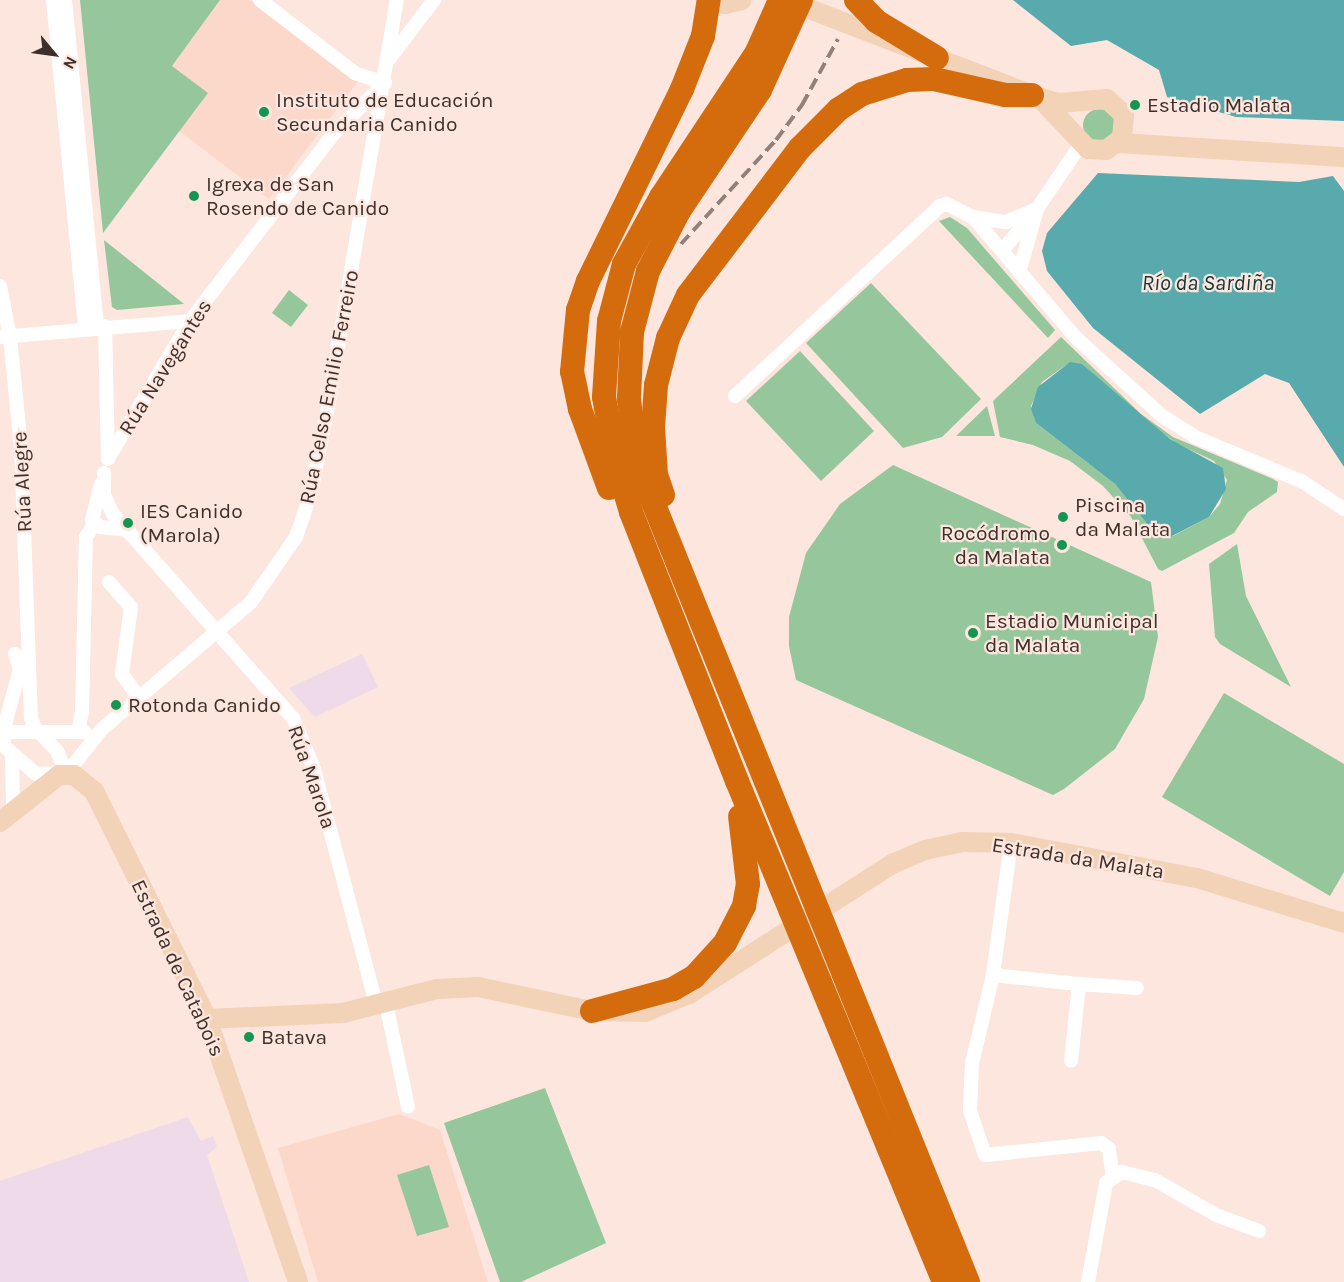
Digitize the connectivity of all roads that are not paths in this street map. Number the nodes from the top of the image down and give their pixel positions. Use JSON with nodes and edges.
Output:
{"nodes":[{"id":1,"x":53,"y":0,"type":"edge"},
{"id":2,"x":65,"y":0,"type":"edge"},
{"id":3,"x":260,"y":0,"type":"edge"},
{"id":4,"x":397,"y":0,"type":"edge"},
{"id":5,"x":434,"y":0,"type":"edge"},
{"id":6,"x":710,"y":0,"type":"edge"},
{"id":7,"x":714,"y":0,"type":"edge"},
{"id":8,"x":742,"y":0,"type":"edge"},
{"id":9,"x":780,"y":0,"type":"edge"},
{"id":10,"x":786,"y":0,"type":"edge"},
{"id":11,"x":856,"y":0,"type":"edge"},
{"id":12,"x":811,"y":7,"type":"edge"},
{"id":13,"x":937,"y":58,"type":"junction"},
{"id":14,"x":389,"y":59,"type":"junction"},
{"id":15,"x":385,"y":83,"type":"junction"},
{"id":16,"x":1036,"y":97,"type":"junction"},
{"id":17,"x":1084,"y":101,"type":"junction"},
{"id":18,"x":1124,"y":115,"type":"junction"},
{"id":19,"x":1077,"y":137,"type":"junction"},
{"id":20,"x":1155,"y":142,"type":"junction"},
{"id":21,"x":1119,"y":143,"type":"junction"},
{"id":22,"x":1344,"y":157,"type":"edge"},
{"id":23,"x":1038,"y":209,"type":"junction"},
{"id":24,"x":973,"y":217,"type":"junction"},
{"id":25,"x":1002,"y":251,"type":"junction"},
{"id":26,"x":1019,"y":272,"type":"junction"},
{"id":27,"x":0,"y":286,"type":"edge"},
{"id":28,"x":190,"y":321,"type":"junction"},
{"id":29,"x":96,"y":327,"type":"junction"},
{"id":30,"x":5,"y":337,"type":"edge"},
{"id":31,"x":735,"y":396,"type":"dead end"},
{"id":32,"x":108,"y":459,"type":"junction"},
{"id":33,"x":105,"y":509,"type":"junction"},
{"id":34,"x":1344,"y":509,"type":"edge"},
{"id":35,"x":100,"y":525,"type":"junction"},
{"id":36,"x":129,"y":530,"type":"junction"},
{"id":37,"x":109,"y":582,"type":"dead end"},
{"id":38,"x":693,"y":604,"type":"junction"},
{"id":39,"x":217,"y":631,"type":"junction"},
{"id":40,"x":678,"y":631,"type":"junction"},
{"id":41,"x":31,"y":643,"type":"junction"},
{"id":42,"x":0,"y":651,"type":"edge"},
{"id":43,"x":15,"y":654,"type":"junction"},
{"id":44,"x":139,"y":698,"type":"junction"},
{"id":45,"x":102,"y":729,"type":"junction"},
{"id":46,"x":2,"y":732,"type":"edge"},
{"id":47,"x":78,"y":732,"type":"junction"},
{"id":48,"x":40,"y":733,"type":"junction"},
{"id":49,"x":12,"y":756,"type":"junction"},
{"id":50,"x":67,"y":773,"type":"junction"},
{"id":51,"x":738,"y":781,"type":"junction"},
{"id":52,"x":7,"y":816,"type":"edge"},
{"id":53,"x":1011,"y":843,"type":"junction"},
{"id":54,"x":1344,"y":923,"type":"edge"},
{"id":55,"x":993,"y":975,"type":"junction"},
{"id":56,"x":1079,"y":984,"type":"junction"},
{"id":57,"x":1137,"y":988,"type":"dead end"},
{"id":58,"x":382,"y":1005,"type":"junction"},
{"id":59,"x":592,"y":1011,"type":"junction"},
{"id":60,"x":207,"y":1020,"type":"junction"},
{"id":61,"x":1071,"y":1061,"type":"dead end"},
{"id":62,"x":408,"y":1107,"type":"dead end"},
{"id":63,"x":1113,"y":1176,"type":"junction"},
{"id":64,"x":1259,"y":1231,"type":"dead end"},
{"id":65,"x":298,"y":1282,"type":"edge"},
{"id":66,"x":944,"y":1282,"type":"edge"},
{"id":67,"x":968,"y":1282,"type":"edge"},
{"id":68,"x":1088,"y":1282,"type":"edge"}],
"edges":[{"from":1,"to":29,"type":"street"},
{"from":2,"to":29,"type":"street"},
{"from":3,"to":15,"type":"street"},
{"from":4,"to":14,"type":"street","name":"Rúa Celso Emilio Ferreiro"},
{"from":5,"to":14,"type":"street"},
{"from":6,"to":40,"type":"highway"},
{"from":7,"to":8,"type":"main road"},
{"from":9,"to":40,"type":"highway"},
{"from":10,"to":12,"type":"main road"},
{"from":11,"to":13,"type":"highway"},
{"from":12,"to":13,"type":"main road"},
{"from":12,"to":38,"type":"highway"},
{"from":13,"to":16,"type":"main road"},
{"from":14,"to":15,"type":"street","name":"Rúa Celso Emilio Ferreiro"},
{"from":15,"to":28,"type":"street","name":"Rúa Navegantes"},
{"from":15,"to":39,"type":"street","name":"Rúa Celso Emilio Ferreiro"},
{"from":16,"to":17,"type":"main road"},
{"from":16,"to":19,"type":"main road"},
{"from":16,"to":38,"type":"highway"},
{"from":17,"to":18,"type":"main road"},
{"from":17,"to":19,"type":"main road"},
{"from":18,"to":20,"type":"main road"},
{"from":18,"to":21,"type":"main road"},
{"from":19,"to":21,"type":"main road"},
{"from":19,"to":23,"type":"street"},
{"from":20,"to":21,"type":"main road"},
{"from":20,"to":22,"type":"main road"},
{"from":23,"to":24,"type":"street"},
{"from":23,"to":25,"type":"street"},
{"from":23,"to":26,"type":"street"},
{"from":24,"to":25,"type":"street"},
{"from":24,"to":31,"type":"street"},
{"from":25,"to":26,"type":"street"},
{"from":26,"to":34,"type":"street"},
{"from":27,"to":30,"type":"street","name":"Rúa Alegre"},
{"from":28,"to":29,"type":"street"},
{"from":28,"to":32,"type":"street","name":"Rúa Navegantes"},
{"from":29,"to":30,"type":"street"},
{"from":29,"to":32,"type":"street","name":"Rúa Navegantes"},
{"from":30,"to":41,"type":"street","name":"Rúa Alegre"},
{"from":32,"to":33,"type":"street","name":"Rúa Navegantes"},
{"from":33,"to":35,"type":"street"},
{"from":33,"to":35,"type":"street"},
{"from":33,"to":36,"type":"street","name":"Rúa Marola"},
{"from":35,"to":36,"type":"street"},
{"from":35,"to":47,"type":"street"},
{"from":36,"to":39,"type":"street","name":"Rúa Marola"},
{"from":37,"to":44,"type":"street"},
{"from":38,"to":67,"type":"highway"},
{"from":39,"to":44,"type":"street","name":"Rúa Celso Emilio Ferreiro"},
{"from":39,"to":58,"type":"street","name":"Rúa Marola"},
{"from":40,"to":51,"type":"highway"},
{"from":41,"to":43,"type":"street"},
{"from":41,"to":48,"type":"street","name":"Rúa Alegre"},
{"from":42,"to":43,"type":"street"},
{"from":43,"to":46,"type":"street"},
{"from":44,"to":45,"type":"street","name":"Rúa Celso Emilio Ferreiro"},
{"from":45,"to":47,"type":"street"},
{"from":45,"to":50,"type":"street","name":"Rúa Celso Emilio Ferreiro"},
{"from":46,"to":48,"type":"street"},
{"from":46,"to":49,"type":"street"},
{"from":47,"to":48,"type":"street"},
{"from":48,"to":50,"type":"street"},
{"from":49,"to":50,"type":"street"},
{"from":49,"to":52,"type":"street"},
{"from":50,"to":52,"type":"main road"},
{"from":50,"to":60,"type":"main road","name":"Estrada de Catabois"},
{"from":51,"to":59,"type":"highway"},
{"from":51,"to":66,"type":"highway"},
{"from":53,"to":54,"type":"main road","name":"Estrada da Malata"},
{"from":53,"to":55,"type":"street"},
{"from":53,"to":59,"type":"main road","name":"Estrada da Malata"},
{"from":55,"to":56,"type":"street"},
{"from":55,"to":63,"type":"street"},
{"from":56,"to":57,"type":"street"},
{"from":56,"to":61,"type":"street"},
{"from":58,"to":59,"type":"main road","name":"Estrada da Malata"},
{"from":58,"to":60,"type":"main road","name":"Estrada da Malata"},
{"from":58,"to":62,"type":"street","name":"Rúa Marola"},
{"from":60,"to":65,"type":"main road","name":"Estrada de Catabois"},
{"from":63,"to":64,"type":"street"},
{"from":63,"to":68,"type":"street"}]}
